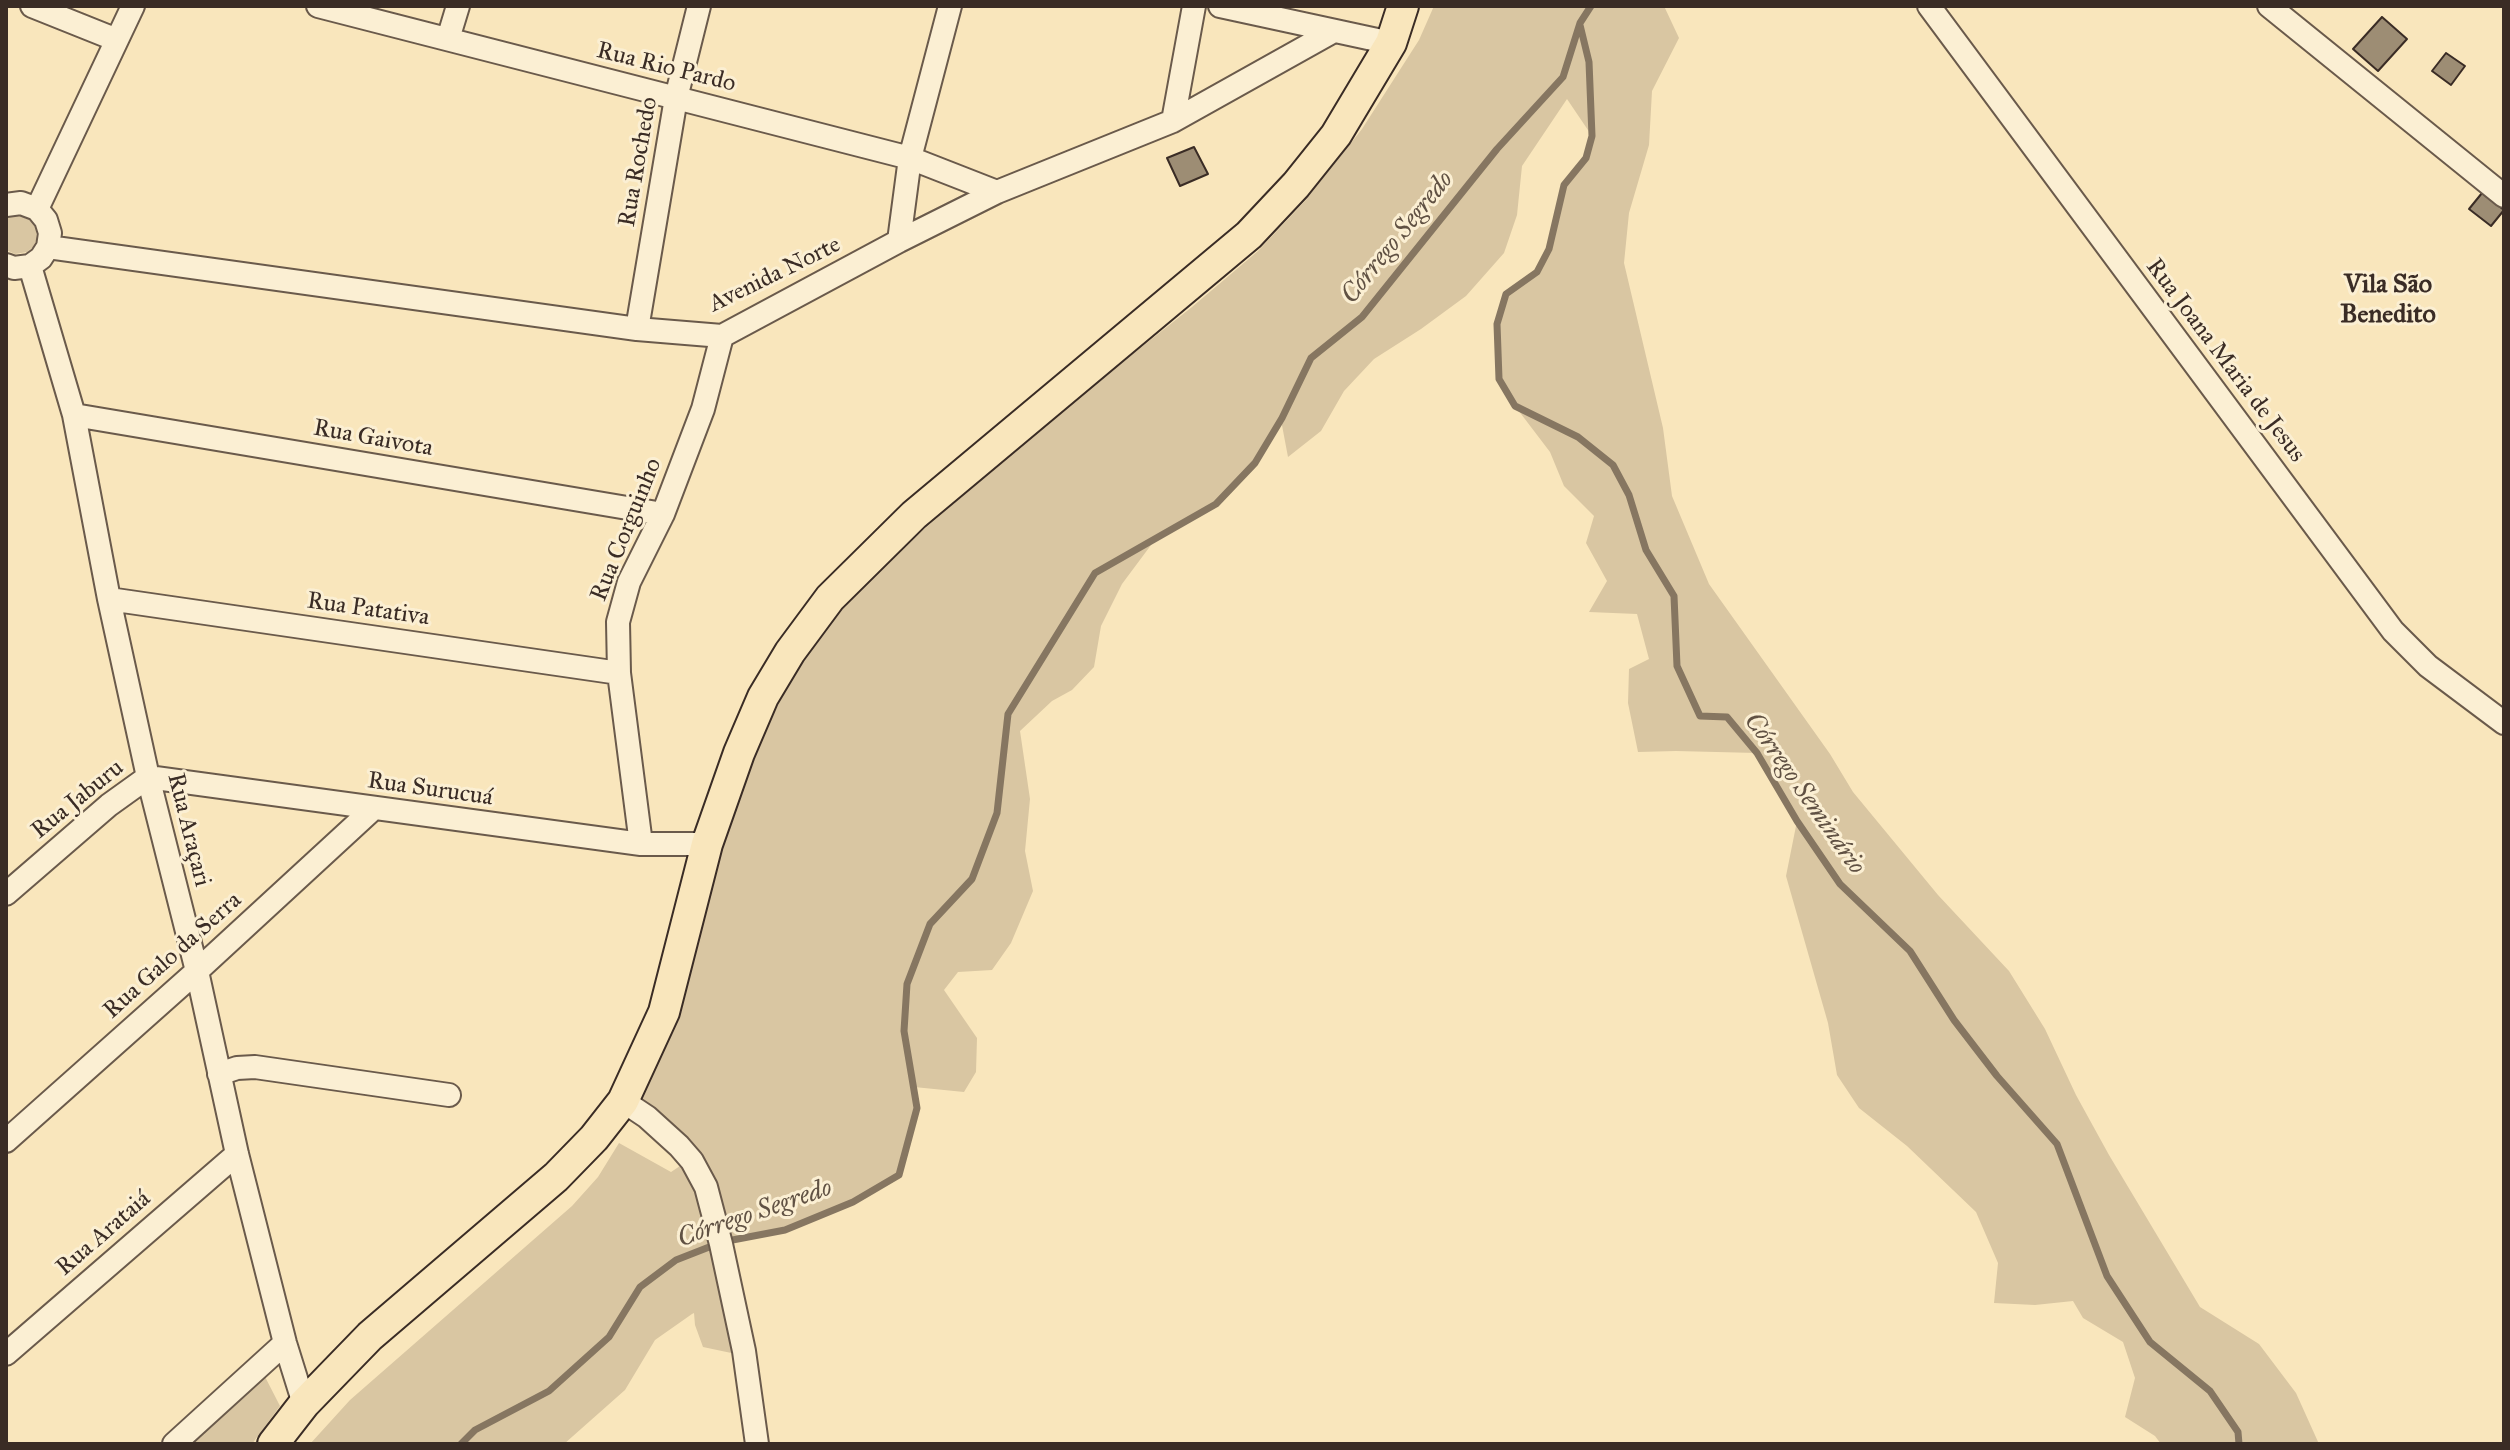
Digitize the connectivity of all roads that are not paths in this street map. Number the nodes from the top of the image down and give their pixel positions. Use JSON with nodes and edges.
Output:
{"nodes":[{"id":1,"x":32,"y":6,"type":"edge"},
{"id":2,"x":133,"y":6,"type":"edge"},
{"id":3,"x":318,"y":6,"type":"edge"},
{"id":4,"x":458,"y":6,"type":"edge"},
{"id":5,"x":699,"y":6,"type":"edge"},
{"id":6,"x":950,"y":6,"type":"edge"},
{"id":7,"x":1194,"y":6,"type":"edge"},
{"id":8,"x":1220,"y":6,"type":"edge"},
{"id":9,"x":1929,"y":6,"type":"edge"},
{"id":10,"x":2269,"y":6,"type":"edge"},
{"id":11,"x":1400,"y":22,"type":"edge"},
{"id":12,"x":1334,"y":31,"type":"junction"},
{"id":13,"x":448,"y":39,"type":"junction"},
{"id":14,"x":117,"y":40,"type":"junction"},
{"id":15,"x":676,"y":98,"type":"junction"},
{"id":16,"x":1173,"y":121,"type":"junction"},
{"id":17,"x":910,"y":158,"type":"junction"},
{"id":18,"x":997,"y":192,"type":"junction"},
{"id":19,"x":2504,"y":196,"type":"edge"},
{"id":20,"x":6,"y":205,"type":"edge"},
{"id":21,"x":37,"y":209,"type":"junction"},
{"id":22,"x":899,"y":241,"type":"junction"},
{"id":23,"x":48,"y":247,"type":"junction"},
{"id":24,"x":6,"y":265,"type":"edge"},
{"id":25,"x":30,"y":266,"type":"junction"},
{"id":26,"x":637,"y":329,"type":"junction"},
{"id":27,"x":722,"y":336,"type":"junction"},
{"id":28,"x":74,"y":415,"type":"junction"},
{"id":29,"x":663,"y":514,"type":"junction"},
{"id":30,"x":109,"y":599,"type":"junction"},
{"id":31,"x":619,"y":673,"type":"junction"},
{"id":32,"x":2504,"y":723,"type":"edge"},
{"id":33,"x":148,"y":777,"type":"junction"},
{"id":34,"x":373,"y":809,"type":"junction"},
{"id":35,"x":641,"y":844,"type":"junction"},
{"id":36,"x":707,"y":844,"type":"junction"},
{"id":37,"x":6,"y":894,"type":"edge"},
{"id":38,"x":197,"y":971,"type":"junction"},
{"id":39,"x":219,"y":1074,"type":"junction"},
{"id":40,"x":449,"y":1095,"type":"dead end"},
{"id":41,"x":623,"y":1101,"type":"junction"},
{"id":42,"x":6,"y":1141,"type":"edge"},
{"id":43,"x":237,"y":1154,"type":"junction"},
{"id":44,"x":285,"y":1343,"type":"junction"},
{"id":45,"x":6,"y":1354,"type":"edge"},
{"id":46,"x":304,"y":1404,"type":"junction"},
{"id":47,"x":174,"y":1444,"type":"edge"},
{"id":48,"x":273,"y":1444,"type":"edge"},
{"id":49,"x":757,"y":1444,"type":"edge"}],
"edges":[{"from":1,"to":14,"type":"street"},
{"from":2,"to":14,"type":"street"},
{"from":3,"to":13,"type":"street","name":"Rua Rio Pardo"},
{"from":4,"to":13,"type":"street"},
{"from":5,"to":15,"type":"street","name":"Rua Rochedo"},
{"from":6,"to":17,"type":"street"},
{"from":7,"to":16,"type":"street"},
{"from":8,"to":12,"type":"street"},
{"from":9,"to":32,"type":"street","name":"Rua Joana Maria de Jesus"},
{"from":10,"to":19,"type":"street"},
{"from":11,"to":12,"type":"street"},
{"from":11,"to":36,"type":"main road"},
{"from":12,"to":16,"type":"street","name":"Avenida Norte"},
{"from":13,"to":15,"type":"street","name":"Rua Rio Pardo"},
{"from":14,"to":21,"type":"street"},
{"from":15,"to":17,"type":"street","name":"Rua Rio Pardo"},
{"from":15,"to":26,"type":"street","name":"Rua Rochedo"},
{"from":16,"to":18,"type":"street","name":"Avenida Norte"},
{"from":17,"to":18,"type":"street","name":"Rua Rio Pardo"},
{"from":17,"to":22,"type":"street"},
{"from":18,"to":22,"type":"street","name":"Avenida Norte"},
{"from":20,"to":21,"type":"street"},
{"from":21,"to":23,"type":"street"},
{"from":22,"to":27,"type":"street","name":"Avenida Norte"},
{"from":23,"to":25,"type":"street"},
{"from":23,"to":26,"type":"street","name":"Avenida Norte"},
{"from":24,"to":25,"type":"street"},
{"from":25,"to":28,"type":"street","name":"Rua Araçari"},
{"from":26,"to":27,"type":"street","name":"Avenida Norte"},
{"from":27,"to":29,"type":"street","name":"Rua Corguinho"},
{"from":28,"to":29,"type":"street","name":"Rua Gaivota"},
{"from":28,"to":30,"type":"street","name":"Rua Araçari"},
{"from":29,"to":31,"type":"street","name":"Rua Corguinho"},
{"from":30,"to":31,"type":"street","name":"Rua Patativa"},
{"from":30,"to":33,"type":"street","name":"Rua Araçari"},
{"from":31,"to":35,"type":"street","name":"Rua Corguinho"},
{"from":33,"to":34,"type":"street","name":"Rua Surucuá"},
{"from":33,"to":37,"type":"street","name":"Rua Jaburu"},
{"from":33,"to":38,"type":"street","name":"Rua Araçari"},
{"from":34,"to":35,"type":"street","name":"Rua Surucuá"},
{"from":34,"to":38,"type":"street","name":"Rua Galo da Serra"},
{"from":35,"to":36,"type":"street","name":"Rua Surucuá"},
{"from":36,"to":41,"type":"main road"},
{"from":38,"to":39,"type":"street","name":"Rua Araçari"},
{"from":38,"to":42,"type":"street","name":"Rua Galo da Serra"},
{"from":39,"to":40,"type":"street"},
{"from":39,"to":43,"type":"street","name":"Rua Araçari"},
{"from":41,"to":46,"type":"main road"},
{"from":41,"to":49,"type":"street"},
{"from":43,"to":44,"type":"street","name":"Rua Araçari"},
{"from":43,"to":45,"type":"street","name":"Rua Arataiá"},
{"from":44,"to":46,"type":"street","name":"Rua Araçari"},
{"from":44,"to":47,"type":"street"},
{"from":46,"to":48,"type":"main road"}]}
